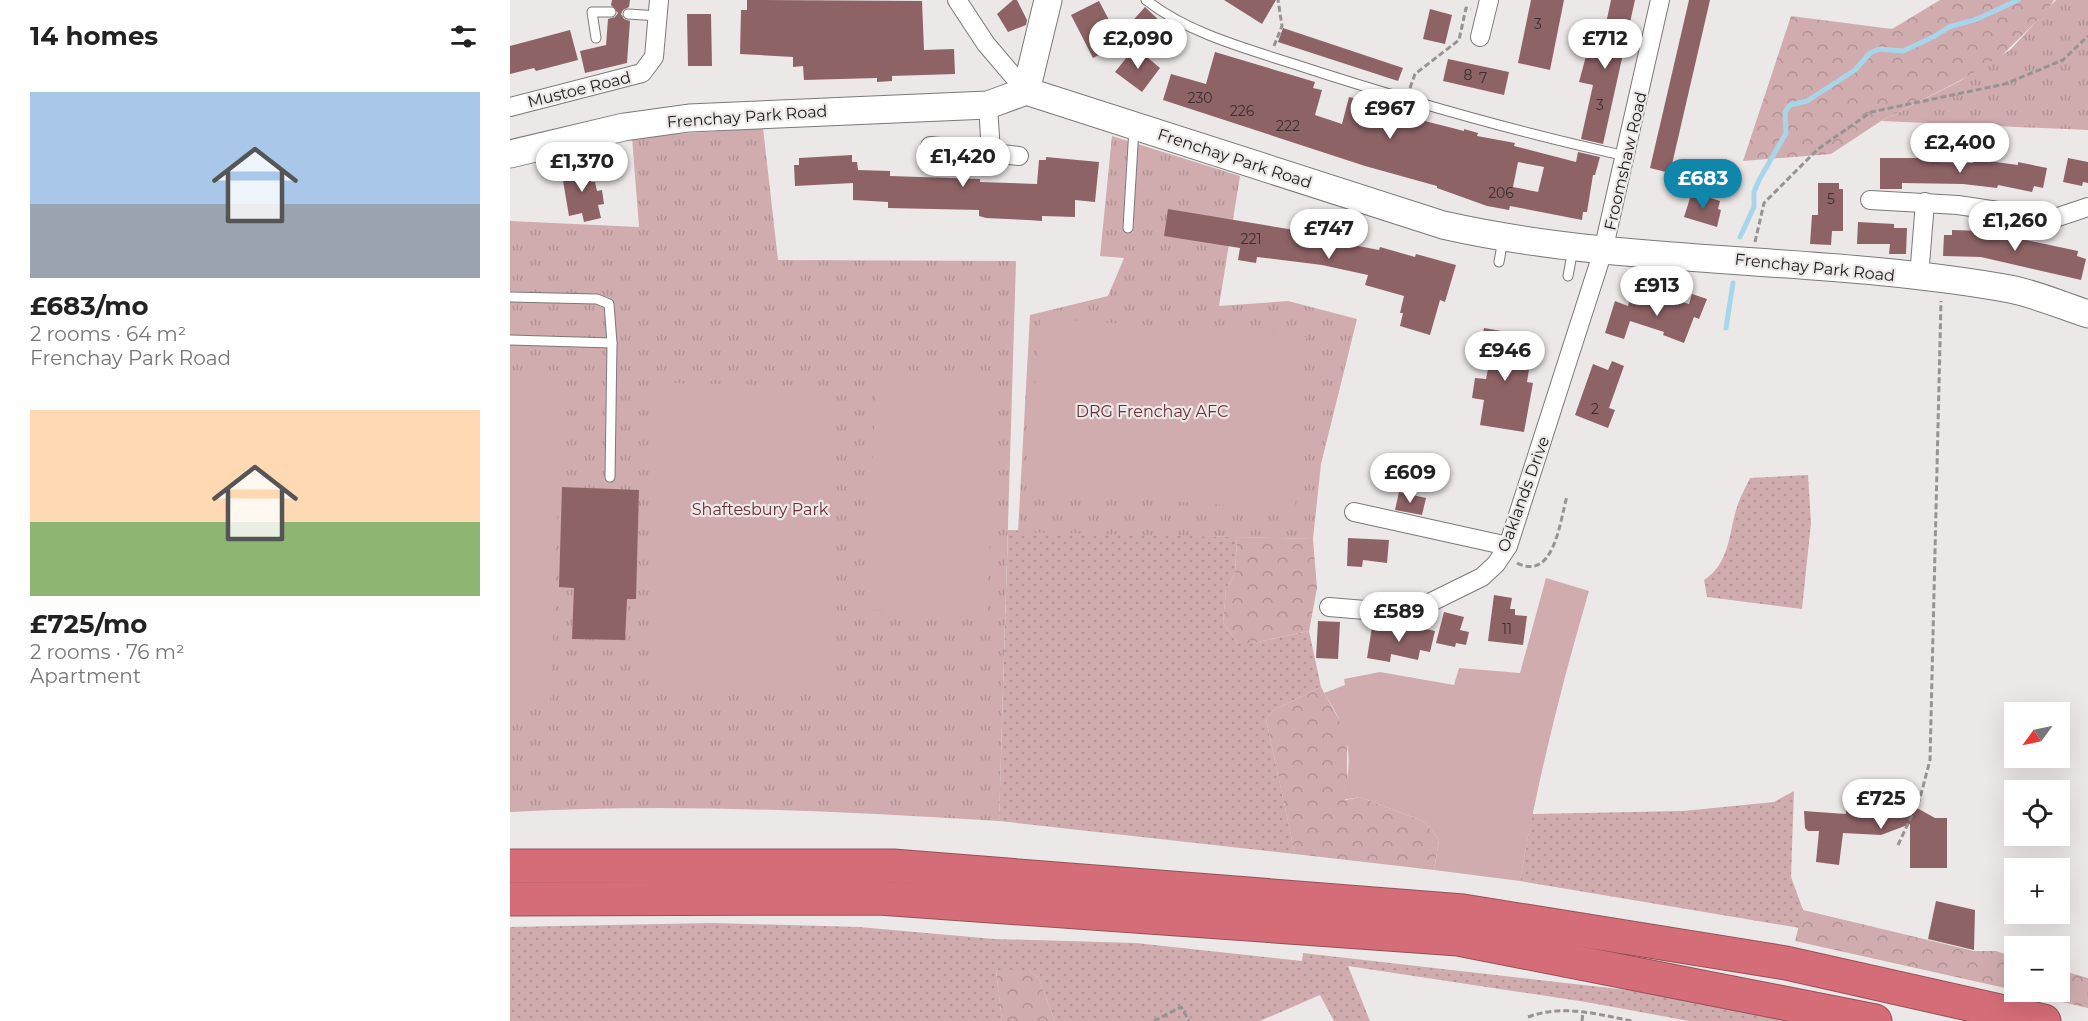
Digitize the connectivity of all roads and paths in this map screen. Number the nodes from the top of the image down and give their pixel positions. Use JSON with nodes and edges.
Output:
{"nodes":[{"id":1,"x":957,"y":0,"type":"edge"},
{"id":2,"x":1048,"y":0,"type":"edge"},
{"id":3,"x":1146,"y":0,"type":"edge"},
{"id":4,"x":1278,"y":0,"type":"edge"},
{"id":5,"x":1660,"y":0,"type":"edge"},
{"id":6,"x":1488,"y":6,"type":"edge"},
{"id":7,"x":659,"y":8,"type":"edge"},
{"id":8,"x":611,"y":12,"type":"dead end"},
{"id":9,"x":628,"y":14,"type":"dead end"},
{"id":10,"x":2088,"y":36,"type":"edge"},
{"id":11,"x":1480,"y":37,"type":"dead end"},
{"id":12,"x":596,"y":38,"type":"dead end"},
{"id":13,"x":1271,"y":56,"type":"junction"},
{"id":14,"x":1026,"y":91,"type":"junction"},
{"id":15,"x":1405,"y":100,"type":"junction"},
{"id":16,"x":988,"y":105,"type":"junction"},
{"id":17,"x":510,"y":107,"type":"edge"},
{"id":18,"x":1134,"y":126,"type":"junction"},
{"id":19,"x":930,"y":146,"type":"dead end"},
{"id":20,"x":991,"y":153,"type":"junction"},
{"id":21,"x":510,"y":154,"type":"edge"},
{"id":22,"x":1019,"y":156,"type":"dead end"},
{"id":23,"x":1626,"y":156,"type":"junction"},
{"id":24,"x":1870,"y":200,"type":"dead end"},
{"id":25,"x":1925,"y":202,"type":"junction"},
{"id":26,"x":2088,"y":207,"type":"edge"},
{"id":27,"x":1128,"y":228,"type":"dead end"},
{"id":28,"x":1573,"y":249,"type":"junction"},
{"id":29,"x":1603,"y":251,"type":"junction"},
{"id":30,"x":1750,"y":260,"type":"junction"},
{"id":31,"x":1568,"y":276,"type":"dead end"},
{"id":32,"x":1930,"y":279,"type":"junction"},
{"id":33,"x":510,"y":297,"type":"edge"},
{"id":34,"x":2088,"y":314,"type":"edge"},
{"id":35,"x":510,"y":340,"type":"edge"},
{"id":36,"x":612,"y":343,"type":"junction"},
{"id":37,"x":610,"y":477,"type":"dead end"},
{"id":38,"x":1567,"y":496,"type":"dead end"},
{"id":39,"x":1354,"y":512,"type":"dead end"},
{"id":40,"x":1505,"y":550,"type":"junction"},
{"id":41,"x":1329,"y":607,"type":"dead end"},
{"id":42,"x":1898,"y":844,"type":"dead end"},
{"id":43,"x":510,"y":866,"type":"edge"},
{"id":44,"x":510,"y":899,"type":"edge"},
{"id":45,"x":1583,"y":1012,"type":"junction"},
{"id":46,"x":1528,"y":1017,"type":"dead end"},
{"id":47,"x":1154,"y":1021,"type":"edge"},
{"id":48,"x":1189,"y":1021,"type":"edge"},
{"id":49,"x":1582,"y":1021,"type":"edge"},
{"id":50,"x":1632,"y":1021,"type":"edge"},
{"id":51,"x":1875,"y":1021,"type":"edge"},
{"id":52,"x":2044,"y":1021,"type":"edge"}],
"edges":[{"from":1,"to":14,"type":"street"},
{"from":2,"to":14,"type":"main road"},
{"from":3,"to":13,"type":"lane"},
{"from":4,"to":13,"type":"path"},
{"from":5,"to":23,"type":"street","name":"Froomshaw Road"},
{"from":6,"to":11,"type":"street"},
{"from":6,"to":15,"type":"path"},
{"from":7,"to":9,"type":"lane"},
{"from":7,"to":17,"type":"street","name":"Mustoe Road"},
{"from":8,"to":12,"type":"lane"},
{"from":10,"to":30,"type":"path"},
{"from":13,"to":15,"type":"lane"},
{"from":14,"to":16,"type":"main road","name":"Frenchay Park Road"},
{"from":14,"to":18,"type":"main road","name":"Frenchay Park Road"},
{"from":15,"to":23,"type":"lane"},
{"from":16,"to":20,"type":"street"},
{"from":16,"to":21,"type":"main road","name":"Frenchay Park Road"},
{"from":18,"to":27,"type":"lane"},
{"from":18,"to":28,"type":"main road","name":"Frenchay Park Road"},
{"from":19,"to":20,"type":"street"},
{"from":20,"to":22,"type":"street"},
{"from":23,"to":29,"type":"street","name":"Froomshaw Road"},
{"from":24,"to":25,"type":"street"},
{"from":25,"to":26,"type":"street"},
{"from":25,"to":32,"type":"street"},
{"from":28,"to":29,"type":"main road","name":"Frenchay Park Road"},
{"from":28,"to":31,"type":"lane"},
{"from":29,"to":30,"type":"main road","name":"Frenchay Park Road"},
{"from":29,"to":40,"type":"street","name":"Oaklands Drive"},
{"from":30,"to":32,"type":"main road","name":"Frenchay Park Road"},
{"from":32,"to":34,"type":"main road","name":"Frenchay Park Road"},
{"from":32,"to":42,"type":"path"},
{"from":33,"to":36,"type":"lane"},
{"from":35,"to":36,"type":"lane"},
{"from":36,"to":37,"type":"lane"},
{"from":38,"to":40,"type":"path"},
{"from":39,"to":40,"type":"street"},
{"from":40,"to":41,"type":"street","name":"Oaklands Drive"},
{"from":43,"to":52,"type":"highway"},
{"from":44,"to":51,"type":"highway"},
{"from":45,"to":46,"type":"path"},
{"from":45,"to":49,"type":"path"},
{"from":45,"to":50,"type":"path"},
{"from":47,"to":48,"type":"path"}]}
